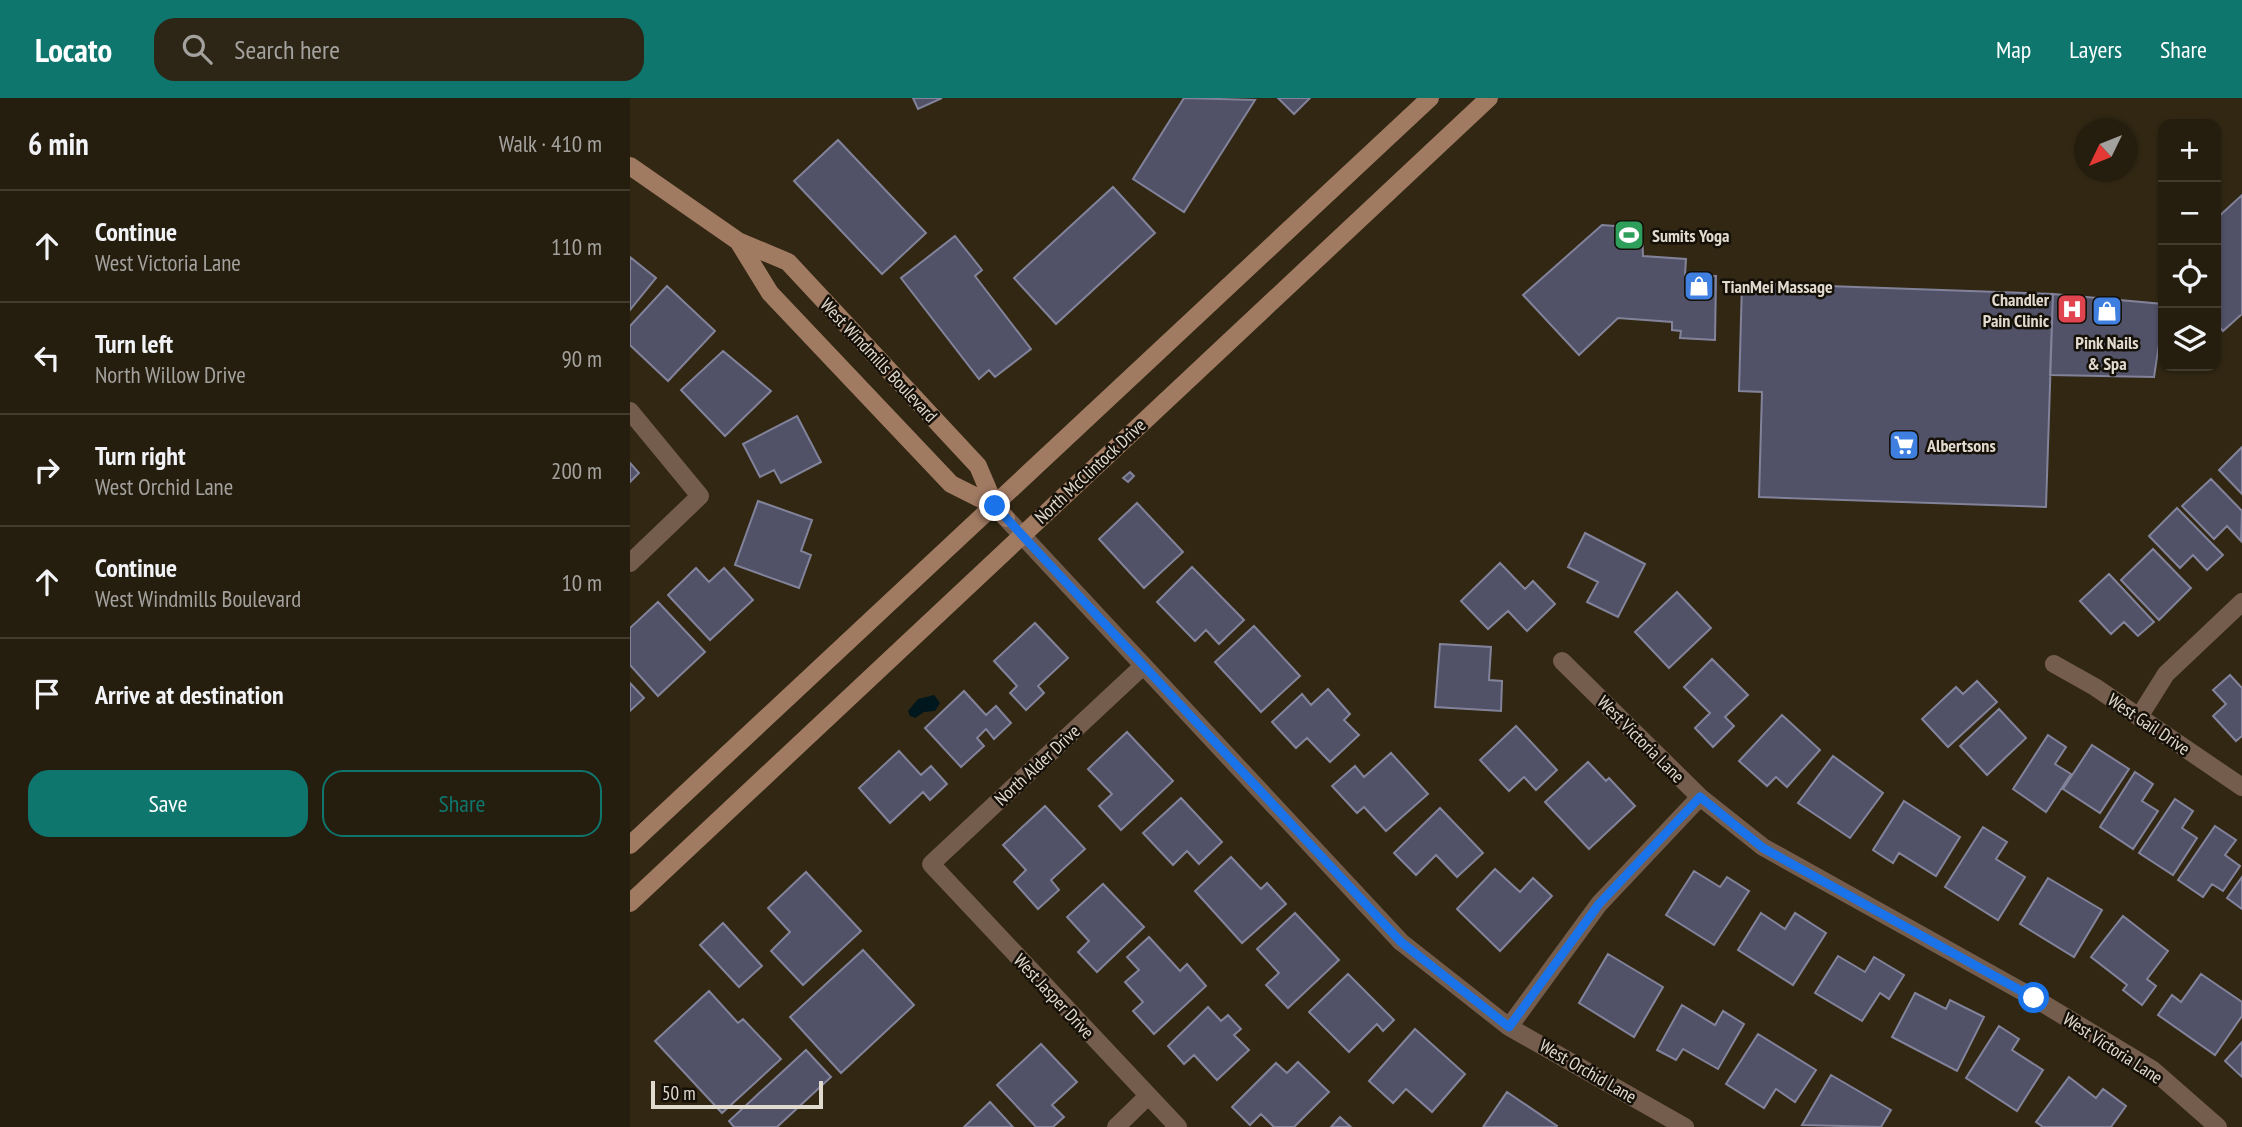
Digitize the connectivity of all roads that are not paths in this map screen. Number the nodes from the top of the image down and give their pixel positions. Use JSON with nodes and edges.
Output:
{"nodes":[{"id":1,"x":1430,"y":98,"type":"edge"},
{"id":2,"x":1489,"y":98,"type":"edge"},
{"id":3,"x":630,"y":166,"type":"edge"},
{"id":4,"x":738,"y":242,"type":"junction"},
{"id":5,"x":630,"y":411,"type":"edge"},
{"id":6,"x":1000,"y":512,"type":"junction"},
{"id":7,"x":1022,"y":534,"type":"junction"},
{"id":8,"x":630,"y":563,"type":"edge"},
{"id":9,"x":2242,"y":602,"type":"edge"},
{"id":10,"x":1562,"y":661,"type":"dead end"},
{"id":11,"x":2053,"y":664,"type":"dead end"},
{"id":12,"x":1143,"y":666,"type":"junction"},
{"id":13,"x":2139,"y":717,"type":"junction"},
{"id":14,"x":2242,"y":787,"type":"edge"},
{"id":15,"x":1700,"y":797,"type":"junction"},
{"id":16,"x":630,"y":845,"type":"edge"},
{"id":17,"x":932,"y":864,"type":"joint"},
{"id":18,"x":630,"y":903,"type":"edge"},
{"id":19,"x":1509,"y":1027,"type":"junction"},
{"id":20,"x":1147,"y":1097,"type":"junction"},
{"id":21,"x":1116,"y":1127,"type":"edge"},
{"id":22,"x":1178,"y":1127,"type":"edge"},
{"id":23,"x":1685,"y":1127,"type":"edge"},
{"id":24,"x":2218,"y":1127,"type":"edge"}],
"edges":[{"from":1,"to":6,"type":"main road"},
{"from":2,"to":7,"type":"main road","name":"North McClintock Drive"},
{"from":3,"to":4,"type":"main road","name":"West Windmills Boulevard"},
{"from":4,"to":6,"type":"main road","name":"West Windmills Boulevard"},
{"from":4,"to":6,"type":"main road","name":"West Windmills Boulevard"},
{"from":5,"to":8,"type":"street"},
{"from":6,"to":7,"type":"street","name":"West Windmills Boulevard"},
{"from":6,"to":16,"type":"main road"},
{"from":7,"to":12,"type":"street","name":"West Orchid Lane"},
{"from":7,"to":18,"type":"main road","name":"North McClintock Drive"},
{"from":9,"to":13,"type":"street"},
{"from":10,"to":15,"type":"street","name":"West Victoria Lane"},
{"from":11,"to":13,"type":"street","name":"West Gail Drive"},
{"from":12,"to":17,"type":"street","name":"North Alder Drive"},
{"from":12,"to":19,"type":"street","name":"West Orchid Lane"},
{"from":13,"to":14,"type":"street","name":"West Gail Drive"},
{"from":15,"to":19,"type":"street"},
{"from":15,"to":24,"type":"street","name":"West Victoria Lane"},
{"from":17,"to":20,"type":"street","name":"West Jasper Drive"},
{"from":19,"to":23,"type":"street","name":"West Orchid Lane"},
{"from":20,"to":21,"type":"street"},
{"from":20,"to":22,"type":"street","name":"West Jasper Drive"}]}
